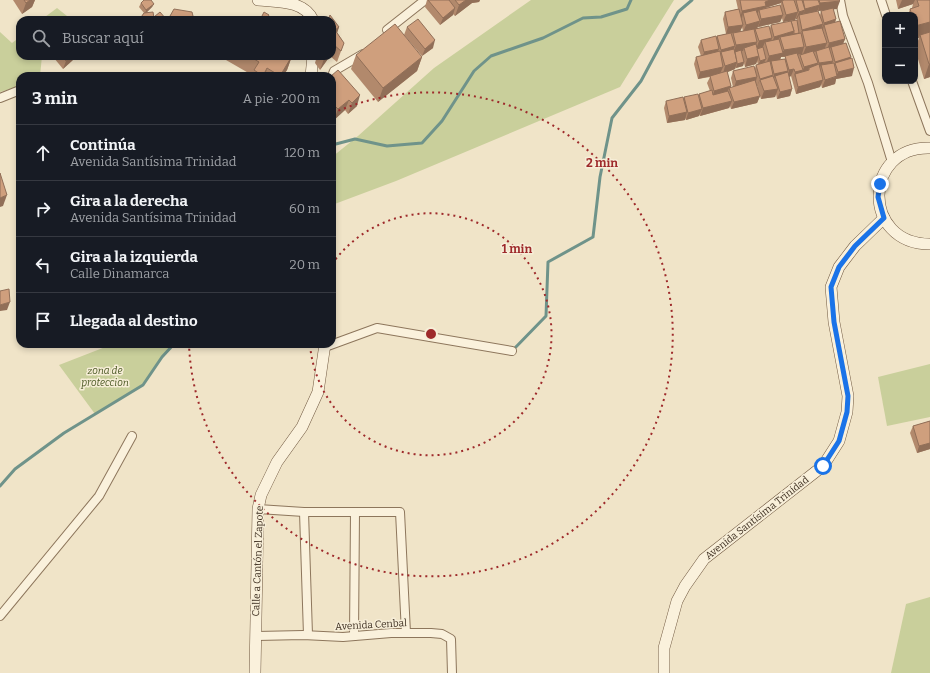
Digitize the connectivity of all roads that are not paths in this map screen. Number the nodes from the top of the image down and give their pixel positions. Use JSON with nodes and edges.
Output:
{"nodes":[{"id":1,"x":258,"y":0,"type":"edge"},
{"id":2,"x":425,"y":0,"type":"edge"},
{"id":3,"x":840,"y":0,"type":"edge"},
{"id":4,"x":881,"y":0,"type":"edge"},
{"id":5,"x":885,"y":12,"type":"edge"},
{"id":6,"x":310,"y":16,"type":"edge"},
{"id":7,"x":381,"y":37,"type":"edge"},
{"id":8,"x":372,"y":48,"type":"edge"},
{"id":9,"x":313,"y":60,"type":"edge"},
{"id":10,"x":311,"y":72,"type":"edge"},
{"id":11,"x":334,"y":72,"type":"edge"},
{"id":12,"x":913,"y":84,"type":"edge"},
{"id":13,"x":16,"y":92,"type":"edge"},
{"id":14,"x":0,"y":98,"type":"edge"},
{"id":15,"x":930,"y":131,"type":"edge"},
{"id":16,"x":930,"y":148,"type":"edge"},
{"id":17,"x":892,"y":162,"type":"junction"},
{"id":18,"x":884,"y":218,"type":"junction"},
{"id":19,"x":930,"y":244,"type":"edge"},
{"id":20,"x":336,"y":342,"type":"edge"},
{"id":21,"x":325,"y":348,"type":"edge"},
{"id":22,"x":512,"y":351,"type":"dead end"},
{"id":23,"x":132,"y":436,"type":"dead end"},
{"id":24,"x":258,"y":509,"type":"junction"},
{"id":25,"x":304,"y":512,"type":"junction"},
{"id":26,"x":355,"y":512,"type":"junction"},
{"id":27,"x":0,"y":616,"type":"edge"},
{"id":28,"x":406,"y":633,"type":"junction"},
{"id":29,"x":308,"y":635,"type":"junction"},
{"id":30,"x":257,"y":636,"type":"junction"},
{"id":31,"x":354,"y":636,"type":"junction"},
{"id":32,"x":255,"y":673,"type":"edge"},
{"id":33,"x":452,"y":673,"type":"edge"},
{"id":34,"x":664,"y":673,"type":"edge"}],
"edges":[{"from":1,"to":6,"type":"street"},
{"from":2,"to":7,"type":"street"},
{"from":3,"to":17,"type":"street"},
{"from":4,"to":5,"type":"street"},
{"from":8,"to":11,"type":"street"},
{"from":9,"to":10,"type":"street"},
{"from":12,"to":15,"type":"street"},
{"from":13,"to":14,"type":"street"},
{"from":16,"to":17,"type":"street"},
{"from":17,"to":18,"type":"street"},
{"from":18,"to":19,"type":"street"},
{"from":18,"to":34,"type":"street","name":"Avenida Santísima Trinidad"},
{"from":20,"to":22,"type":"street"},
{"from":21,"to":24,"type":"street","name":"Calle a Cantón el Zapote"},
{"from":23,"to":27,"type":"street"},
{"from":24,"to":25,"type":"street"},
{"from":24,"to":30,"type":"street","name":"Calle a Cantón el Zapote"},
{"from":25,"to":26,"type":"street"},
{"from":25,"to":29,"type":"street"},
{"from":26,"to":28,"type":"street"},
{"from":26,"to":31,"type":"street"},
{"from":28,"to":31,"type":"street","name":"Avenida Cenbal"},
{"from":28,"to":33,"type":"street","name":"Avenida Cenbal"},
{"from":29,"to":30,"type":"street","name":"Avenida Cenbal"},
{"from":29,"to":31,"type":"street","name":"Avenida Cenbal"},
{"from":30,"to":32,"type":"street","name":"Calle a Cantón el Zapote"}]}
